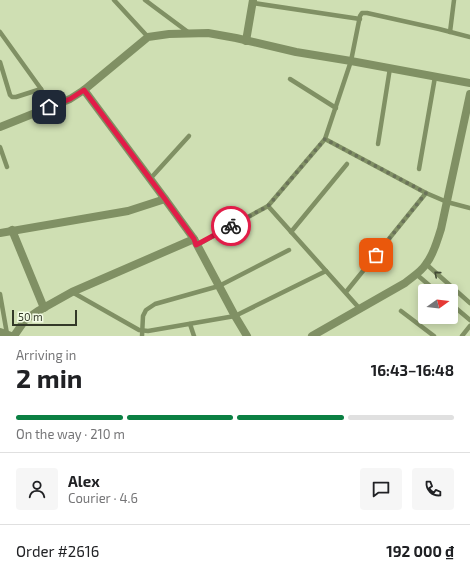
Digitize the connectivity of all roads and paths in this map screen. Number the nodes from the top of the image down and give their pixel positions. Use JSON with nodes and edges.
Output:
{"nodes":[{"id":1,"x":114,"y":0,"type":"edge"},
{"id":2,"x":145,"y":0,"type":"edge"},
{"id":3,"x":454,"y":0,"type":"edge"},
{"id":4,"x":253,"y":2,"type":"edge"},
{"id":5,"x":360,"y":19,"type":"junction"},
{"id":6,"x":0,"y":32,"type":"edge"},
{"id":7,"x":450,"y":32,"type":"junction"},
{"id":8,"x":190,"y":33,"type":"junction"},
{"id":9,"x":148,"y":37,"type":"junction"},
{"id":10,"x":470,"y":37,"type":"edge"},
{"id":11,"x":246,"y":41,"type":"junction"},
{"id":12,"x":351,"y":61,"type":"junction"},
{"id":13,"x":0,"y":62,"type":"edge"},
{"id":14,"x":390,"y":68,"type":"junction"},
{"id":15,"x":435,"y":77,"type":"junction"},
{"id":16,"x":290,"y":79,"type":"dead end"},
{"id":17,"x":470,"y":83,"type":"edge"},
{"id":18,"x":40,"y":89,"type":"junction"},
{"id":19,"x":84,"y":90,"type":"junction"},
{"id":20,"x":470,"y":94,"type":"edge"},
{"id":21,"x":49,"y":107,"type":"junction"},
{"id":22,"x":336,"y":108,"type":"junction"},
{"id":23,"x":0,"y":127,"type":"edge"},
{"id":24,"x":189,"y":136,"type":"dead end"},
{"id":25,"x":325,"y":139,"type":"junction"},
{"id":26,"x":378,"y":144,"type":"dead end"},
{"id":27,"x":0,"y":146,"type":"edge"},
{"id":28,"x":347,"y":164,"type":"dead end"},
{"id":29,"x":7,"y":168,"type":"dead end"},
{"id":30,"x":419,"y":168,"type":"dead end"},
{"id":31,"x":150,"y":179,"type":"junction"},
{"id":32,"x":426,"y":193,"type":"junction"},
{"id":33,"x":165,"y":199,"type":"junction"},
{"id":34,"x":447,"y":202,"type":"junction"},
{"id":35,"x":268,"y":206,"type":"junction"},
{"id":36,"x":470,"y":208,"type":"edge"},
{"id":37,"x":12,"y":230,"type":"junction"},
{"id":38,"x":291,"y":232,"type":"junction"},
{"id":39,"x":0,"y":233,"type":"edge"},
{"id":40,"x":195,"y":242,"type":"junction"},
{"id":41,"x":289,"y":250,"type":"dead end"},
{"id":42,"x":426,"y":264,"type":"junction"},
{"id":43,"x":326,"y":271,"type":"junction"},
{"id":44,"x":416,"y":274,"type":"junction"},
{"id":45,"x":428,"y":284,"type":"edge"},
{"id":46,"x":219,"y":286,"type":"junction"},
{"id":47,"x":72,"y":292,"type":"junction"},
{"id":48,"x":346,"y":292,"type":"junction"},
{"id":49,"x":0,"y":294,"type":"edge"},
{"id":50,"x":470,"y":302,"type":"edge"},
{"id":51,"x":44,"y":308,"type":"junction"},
{"id":52,"x":360,"y":309,"type":"junction"},
{"id":53,"x":458,"y":309,"type":"edge"},
{"id":54,"x":401,"y":311,"type":"dead end"},
{"id":55,"x":235,"y":316,"type":"junction"},
{"id":56,"x":469,"y":318,"type":"edge"},
{"id":57,"x":190,"y":324,"type":"junction"},
{"id":58,"x":470,"y":326,"type":"edge"},
{"id":59,"x":8,"y":334,"type":"edge"},
{"id":60,"x":142,"y":334,"type":"edge"},
{"id":61,"x":194,"y":336,"type":"edge"},
{"id":62,"x":247,"y":336,"type":"edge"},
{"id":63,"x":312,"y":336,"type":"edge"},
{"id":64,"x":434,"y":336,"type":"edge"},
{"id":65,"x":462,"y":336,"type":"edge"}],
"edges":[{"from":1,"to":9,"type":"lane"},
{"from":2,"to":8,"type":"lane"},
{"from":3,"to":7,"type":"lane"},
{"from":4,"to":5,"type":"lane"},
{"from":4,"to":11,"type":"street"},
{"from":5,"to":7,"type":"lane"},
{"from":5,"to":12,"type":"lane"},
{"from":6,"to":18,"type":"lane"},
{"from":7,"to":10,"type":"lane"},
{"from":8,"to":9,"type":"street"},
{"from":8,"to":11,"type":"street"},
{"from":9,"to":19,"type":"street"},
{"from":11,"to":12,"type":"street"},
{"from":12,"to":14,"type":"street"},
{"from":12,"to":22,"type":"lane"},
{"from":13,"to":18,"type":"lane"},
{"from":14,"to":15,"type":"street"},
{"from":14,"to":26,"type":"lane"},
{"from":15,"to":17,"type":"street"},
{"from":15,"to":30,"type":"lane"},
{"from":16,"to":22,"type":"lane"},
{"from":18,"to":21,"type":"lane"},
{"from":19,"to":21,"type":"street"},
{"from":19,"to":31,"type":"street"},
{"from":20,"to":34,"type":"street"},
{"from":21,"to":23,"type":"street"},
{"from":22,"to":25,"type":"lane"},
{"from":24,"to":31,"type":"lane"},
{"from":25,"to":32,"type":"lane"},
{"from":25,"to":35,"type":"lane"},
{"from":27,"to":29,"type":"lane"},
{"from":28,"to":38,"type":"lane"},
{"from":31,"to":33,"type":"street"},
{"from":32,"to":34,"type":"lane"},
{"from":32,"to":48,"type":"lane"},
{"from":33,"to":37,"type":"street"},
{"from":33,"to":40,"type":"street"},
{"from":34,"to":36,"type":"lane"},
{"from":34,"to":42,"type":"street"},
{"from":35,"to":38,"type":"lane"},
{"from":35,"to":40,"type":"lane"},
{"from":37,"to":39,"type":"street"},
{"from":37,"to":51,"type":"street"},
{"from":38,"to":43,"type":"lane"},
{"from":40,"to":46,"type":"street"},
{"from":40,"to":47,"type":"street"},
{"from":41,"to":46,"type":"lane"},
{"from":42,"to":44,"type":"street"},
{"from":50,"to":42,"type":"lane","one_way":true},
{"from":43,"to":48,"type":"lane"},
{"from":43,"to":55,"type":"lane"},
{"from":44,"to":45,"type":"lane"},
{"from":44,"to":52,"type":"street"},
{"from":46,"to":55,"type":"street"},
{"from":46,"to":60,"type":"lane"},
{"from":47,"to":51,"type":"street"},
{"from":47,"to":60,"type":"lane"},
{"from":48,"to":52,"type":"lane"},
{"from":49,"to":59,"type":"lane"},
{"from":51,"to":59,"type":"street"},
{"from":52,"to":63,"type":"street"},
{"from":53,"to":56,"type":"lane"},
{"from":54,"to":64,"type":"lane"},
{"from":55,"to":57,"type":"lane"},
{"from":55,"to":62,"type":"street"},
{"from":57,"to":60,"type":"lane"},
{"from":57,"to":61,"type":"lane"},
{"from":58,"to":65,"type":"lane"}]}
